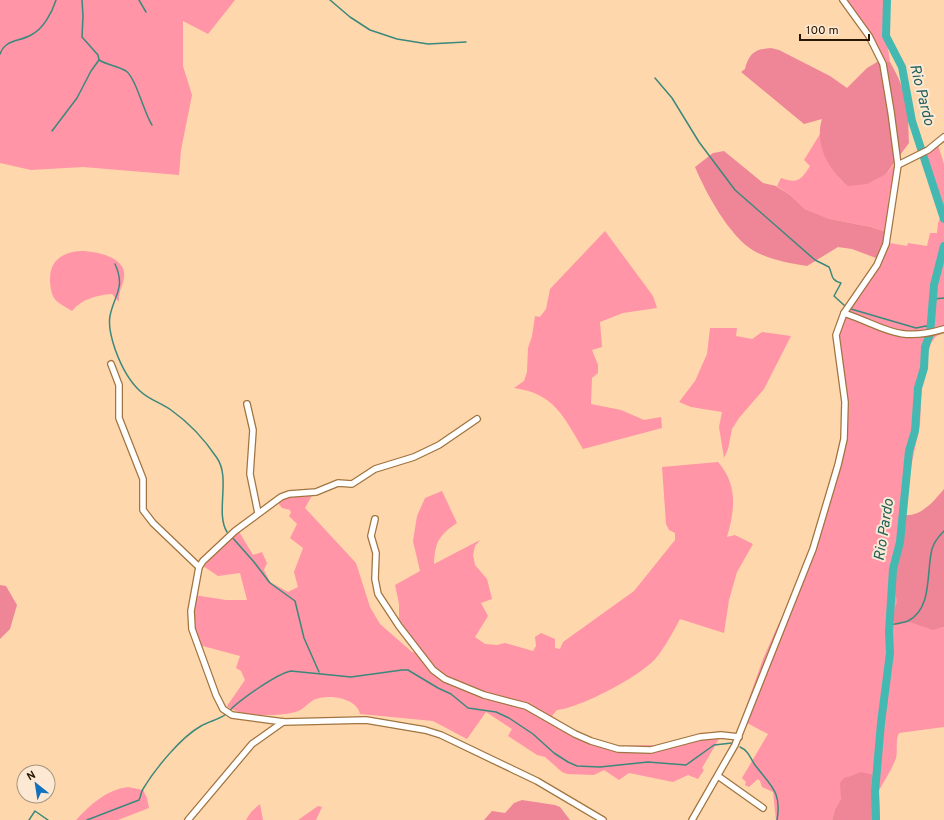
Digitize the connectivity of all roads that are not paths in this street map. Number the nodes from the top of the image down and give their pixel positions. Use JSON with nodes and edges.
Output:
{"nodes":[{"id":1,"x":843,"y":0,"type":"edge"},
{"id":2,"x":944,"y":137,"type":"edge"},
{"id":3,"x":898,"y":165,"type":"junction"},
{"id":4,"x":844,"y":313,"type":"junction"},
{"id":5,"x":944,"y":329,"type":"edge"},
{"id":6,"x":111,"y":364,"type":"dead end"},
{"id":7,"x":247,"y":404,"type":"dead end"},
{"id":8,"x":476,"y":419,"type":"dead end"},
{"id":9,"x":258,"y":513,"type":"junction"},
{"id":10,"x":375,"y":518,"type":"dead end"},
{"id":11,"x":199,"y":567,"type":"junction"},
{"id":12,"x":284,"y":722,"type":"junction"},
{"id":13,"x":739,"y":737,"type":"junction"},
{"id":14,"x":718,"y":776,"type":"junction"},
{"id":15,"x":763,"y":808,"type":"dead end"},
{"id":16,"x":188,"y":820,"type":"edge"},
{"id":17,"x":603,"y":820,"type":"edge"},
{"id":18,"x":692,"y":820,"type":"edge"}],
"edges":[{"from":1,"to":3,"type":"street"},
{"from":2,"to":3,"type":"street"},
{"from":3,"to":4,"type":"street"},
{"from":4,"to":5,"type":"street"},
{"from":4,"to":13,"type":"street"},
{"from":6,"to":11,"type":"street"},
{"from":7,"to":9,"type":"street"},
{"from":8,"to":9,"type":"street"},
{"from":9,"to":11,"type":"street"},
{"from":10,"to":13,"type":"street"},
{"from":11,"to":12,"type":"street"},
{"from":12,"to":16,"type":"street"},
{"from":12,"to":17,"type":"street"},
{"from":13,"to":14,"type":"street"},
{"from":14,"to":15,"type":"street"},
{"from":14,"to":18,"type":"street"}]}
